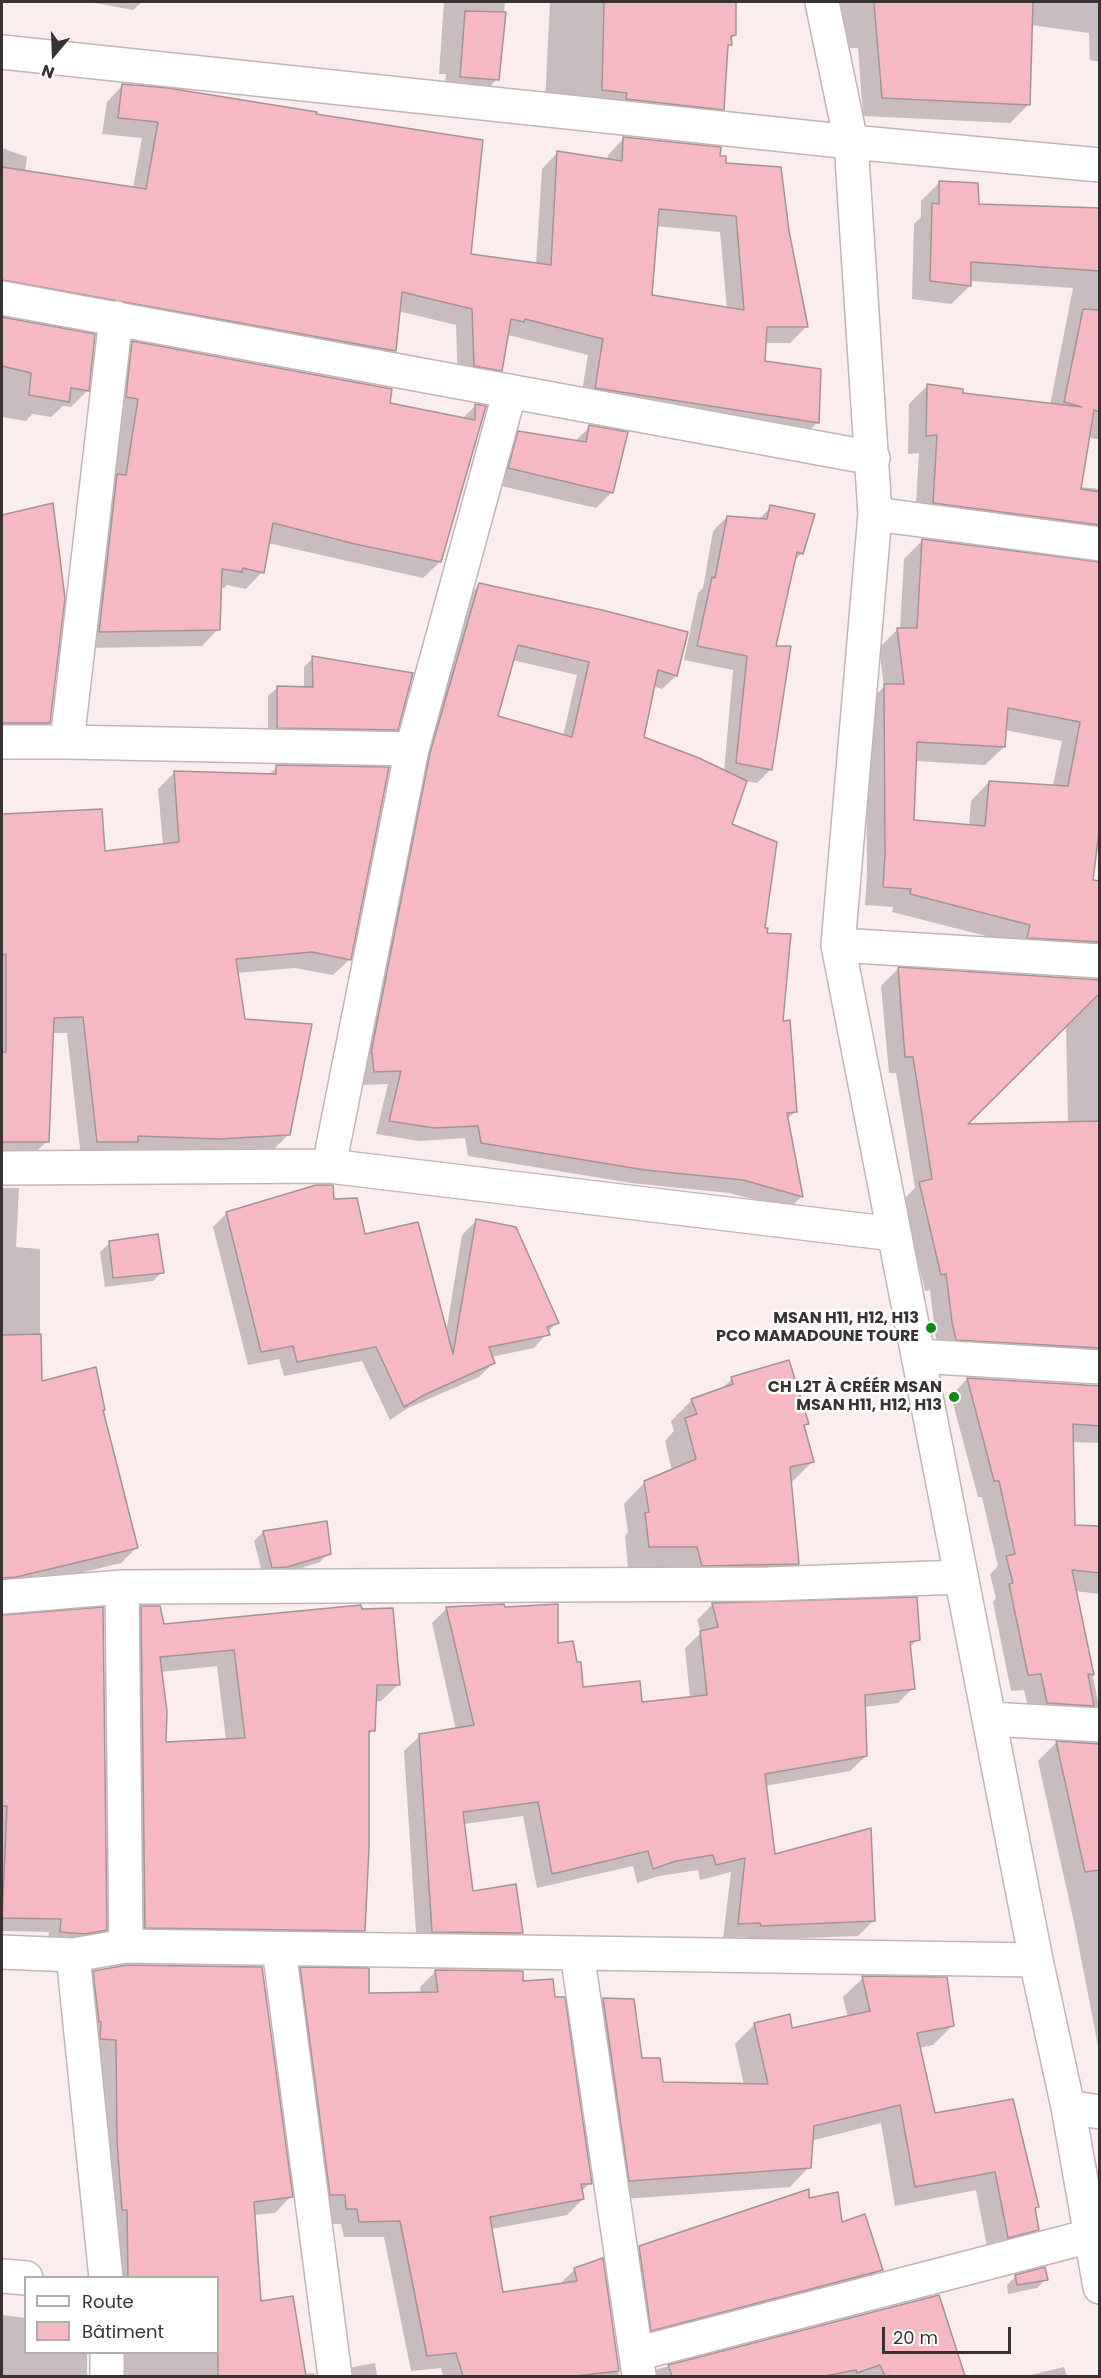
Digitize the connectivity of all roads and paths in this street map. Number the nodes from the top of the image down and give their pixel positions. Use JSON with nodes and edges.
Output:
{"nodes":[{"id":1,"x":822,"y":2,"type":"edge"},
{"id":2,"x":2,"y":52,"type":"edge"},
{"id":3,"x":851,"y":142,"type":"junction"},
{"id":4,"x":1100,"y":165,"type":"edge"},
{"id":5,"x":2,"y":298,"type":"edge"},
{"id":6,"x":116,"y":318,"type":"junction"},
{"id":7,"x":510,"y":391,"type":"junction"},
{"id":8,"x":873,"y":458,"type":"junction"},
{"id":9,"x":875,"y":514,"type":"junction"},
{"id":10,"x":1100,"y":544,"type":"edge"},
{"id":11,"x":2,"y":742,"type":"edge"},
{"id":12,"x":67,"y":742,"type":"junction"},
{"id":13,"x":412,"y":749,"type":"junction"},
{"id":14,"x":838,"y":945,"type":"junction"},
{"id":15,"x":1100,"y":961,"type":"edge"},
{"id":16,"x":329,"y":1166,"type":"junction"},
{"id":17,"x":2,"y":1168,"type":"edge"},
{"id":18,"x":894,"y":1234,"type":"junction"},
{"id":19,"x":918,"y":1356,"type":"junction"},
{"id":20,"x":1100,"y":1367,"type":"edge"},
{"id":21,"x":961,"y":1577,"type":"junction"},
{"id":22,"x":122,"y":1587,"type":"junction"},
{"id":23,"x":2,"y":1597,"type":"edge"},
{"id":24,"x":989,"y":1719,"type":"junction"},
{"id":25,"x":1100,"y":1725,"type":"edge"},
{"id":26,"x":126,"y":1946,"type":"junction"},
{"id":27,"x":279,"y":1949,"type":"junction"},
{"id":28,"x":2,"y":1952,"type":"edge"},
{"id":29,"x":577,"y":1953,"type":"junction"},
{"id":30,"x":73,"y":1955,"type":"junction"},
{"id":31,"x":1036,"y":1960,"type":"junction"},
{"id":32,"x":1084,"y":2110,"type":"edge"},
{"id":33,"x":1090,"y":2236,"type":"junction"},
{"id":34,"x":2,"y":2276,"type":"edge"},
{"id":35,"x":106,"y":2276,"type":"edge"},
{"id":36,"x":24,"y":2278,"type":"edge"},
{"id":37,"x":1100,"y":2287,"type":"edge"},
{"id":38,"x":107,"y":2354,"type":"edge"},
{"id":39,"x":638,"y":2365,"type":"edge"},
{"id":40,"x":107,"y":2376,"type":"edge"},
{"id":41,"x":335,"y":2376,"type":"edge"}],
"edges":[{"from":1,"to":3,"type":"street"},
{"from":2,"to":3,"type":"street"},
{"from":3,"to":4,"type":"street"},
{"from":3,"to":8,"type":"street"},
{"from":5,"to":6,"type":"street"},
{"from":6,"to":7,"type":"street"},
{"from":6,"to":12,"type":"street"},
{"from":7,"to":8,"type":"street"},
{"from":7,"to":13,"type":"street"},
{"from":8,"to":9,"type":"street"},
{"from":9,"to":10,"type":"street"},
{"from":9,"to":14,"type":"street"},
{"from":11,"to":12,"type":"street"},
{"from":12,"to":13,"type":"street"},
{"from":13,"to":16,"type":"street"},
{"from":14,"to":15,"type":"street"},
{"from":14,"to":18,"type":"street"},
{"from":16,"to":17,"type":"street"},
{"from":16,"to":18,"type":"street"},
{"from":18,"to":19,"type":"street"},
{"from":19,"to":20,"type":"street"},
{"from":19,"to":21,"type":"street"},
{"from":21,"to":22,"type":"street"},
{"from":21,"to":24,"type":"street"},
{"from":22,"to":23,"type":"street"},
{"from":22,"to":26,"type":"street"},
{"from":24,"to":25,"type":"street"},
{"from":24,"to":31,"type":"street"},
{"from":26,"to":27,"type":"street"},
{"from":26,"to":30,"type":"street"},
{"from":27,"to":29,"type":"street"},
{"from":27,"to":41,"type":"street"},
{"from":28,"to":30,"type":"street"},
{"from":29,"to":31,"type":"street"},
{"from":29,"to":39,"type":"street"},
{"from":30,"to":35,"type":"street"},
{"from":31,"to":32,"type":"street"},
{"from":32,"to":33,"type":"street"},
{"from":33,"to":37,"type":"street"},
{"from":33,"to":39,"type":"street"},
{"from":34,"to":36,"type":"street"},
{"from":38,"to":40,"type":"street"}]}
